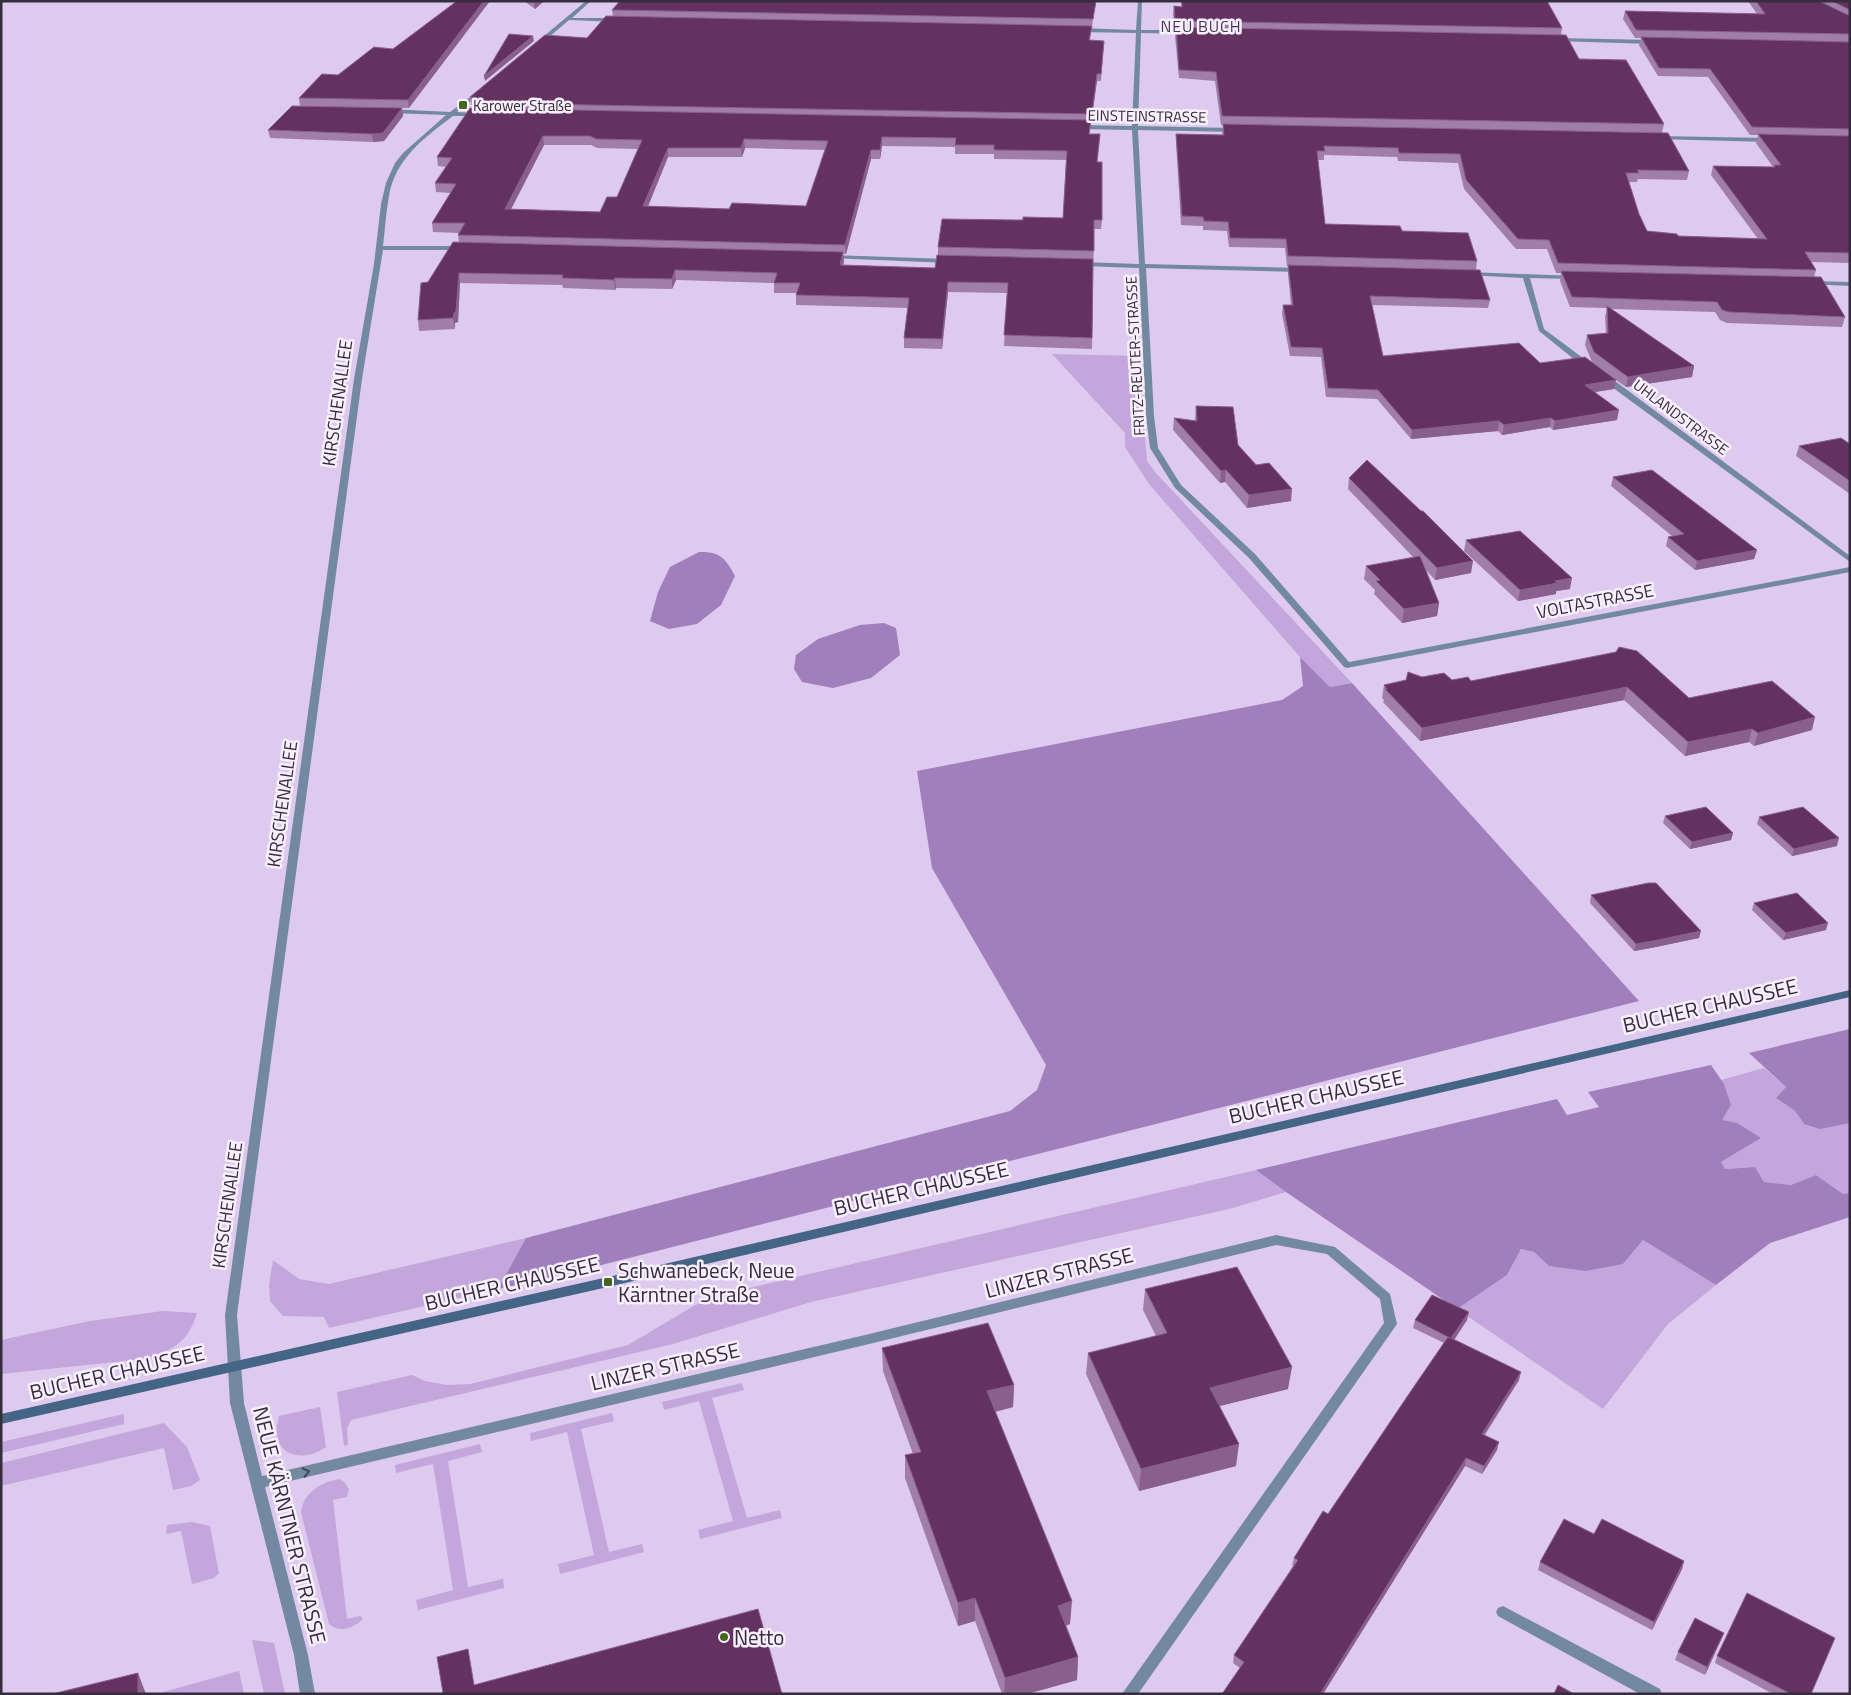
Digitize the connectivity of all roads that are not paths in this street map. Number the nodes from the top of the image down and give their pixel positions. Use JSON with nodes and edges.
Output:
{"nodes":[{"id":1,"x":589,"y":1,"type":"edge"},
{"id":2,"x":1140,"y":1,"type":"edge"},
{"id":3,"x":569,"y":19,"type":"junction"},
{"id":4,"x":629,"y":20,"type":"edge"},
{"id":5,"x":1075,"y":30,"type":"edge"},
{"id":6,"x":1138,"y":31,"type":"junction"},
{"id":7,"x":1192,"y":32,"type":"edge"},
{"id":8,"x":1548,"y":40,"type":"edge"},
{"id":9,"x":1657,"y":42,"type":"edge"},
{"id":10,"x":531,"y":50,"type":"edge"},
{"id":11,"x":486,"y":87,"type":"edge"},
{"id":12,"x":386,"y":111,"type":"edge"},
{"id":13,"x":453,"y":114,"type":"junction"},
{"id":14,"x":486,"y":115,"type":"edge"},
{"id":15,"x":1066,"y":127,"type":"edge"},
{"id":16,"x":1135,"y":128,"type":"junction"},
{"id":17,"x":1244,"y":130,"type":"edge"},
{"id":18,"x":1651,"y":138,"type":"edge"},
{"id":19,"x":1780,"y":140,"type":"edge"},
{"id":20,"x":380,"y":248,"type":"junction"},
{"id":21,"x":476,"y":248,"type":"edge"},
{"id":22,"x":825,"y":257,"type":"edge"},
{"id":23,"x":954,"y":261,"type":"edge"},
{"id":24,"x":1074,"y":264,"type":"edge"},
{"id":25,"x":1144,"y":266,"type":"junction"},
{"id":26,"x":1310,"y":270,"type":"edge"},
{"id":27,"x":1458,"y":274,"type":"edge"},
{"id":28,"x":1526,"y":276,"type":"junction"},
{"id":29,"x":1585,"y":277,"type":"edge"},
{"id":30,"x":1801,"y":283,"type":"edge"},
{"id":31,"x":1850,"y":284,"type":"edge"},
{"id":32,"x":1850,"y":560,"type":"edge"},
{"id":33,"x":1850,"y":569,"type":"edge"},
{"id":34,"x":1347,"y":665,"type":"joint"},
{"id":35,"x":1850,"y":993,"type":"edge"},
{"id":36,"x":235,"y":1366,"type":"junction"},
{"id":37,"x":1,"y":1420,"type":"edge"},
{"id":38,"x":258,"y":1483,"type":"junction"},
{"id":39,"x":1503,"y":1612,"type":"dead end"},
{"id":40,"x":308,"y":1694,"type":"edge"},
{"id":41,"x":1129,"y":1694,"type":"edge"},
{"id":42,"x":1655,"y":1694,"type":"edge"}],
"edges":[{"from":1,"to":3,"type":"street"},
{"from":2,"to":6,"type":"street","name":"FRITZ-REUTER-STRASSE"},
{"from":3,"to":4,"type":"street"},
{"from":3,"to":10,"type":"street"},
{"from":5,"to":6,"type":"street"},
{"from":6,"to":7,"type":"street"},
{"from":6,"to":16,"type":"street","name":"FRITZ-REUTER-STRASSE"},
{"from":8,"to":9,"type":"street"},
{"from":11,"to":13,"type":"street"},
{"from":12,"to":13,"type":"street"},
{"from":13,"to":14,"type":"street"},
{"from":13,"to":20,"type":"street"},
{"from":15,"to":16,"type":"street","name":"EINSTEINSTRASSE"},
{"from":16,"to":17,"type":"street","name":"EINSTEINSTRASSE"},
{"from":16,"to":25,"type":"street","name":"FRITZ-REUTER-STRASSE"},
{"from":18,"to":19,"type":"street"},
{"from":20,"to":21,"type":"street"},
{"from":20,"to":36,"type":"street","name":"KIRSCHENALLEE"},
{"from":22,"to":23,"type":"street"},
{"from":24,"to":25,"type":"street"},
{"from":25,"to":26,"type":"street"},
{"from":25,"to":34,"type":"street","name":"FRITZ-REUTER-STRASSE"},
{"from":27,"to":28,"type":"street"},
{"from":28,"to":29,"type":"street"},
{"from":28,"to":32,"type":"street","name":"UHLANDSTRASSE"},
{"from":30,"to":31,"type":"street"},
{"from":33,"to":34,"type":"street","name":"VOLTASTRASSE"},
{"from":35,"to":36,"type":"main road","name":"BUCHER CHAUSSEE"},
{"from":36,"to":37,"type":"main road","name":"BUCHER CHAUSSEE"},
{"from":36,"to":38,"type":"street","name":"NEUE KÄRNTNER STRASSE"},
{"from":38,"to":40,"type":"street","name":"NEUE KÄRNTNER STRASSE"},
{"from":38,"to":41,"type":"street","name":"LINZER STRASSE","one_way":true},
{"from":39,"to":42,"type":"street"}]}
